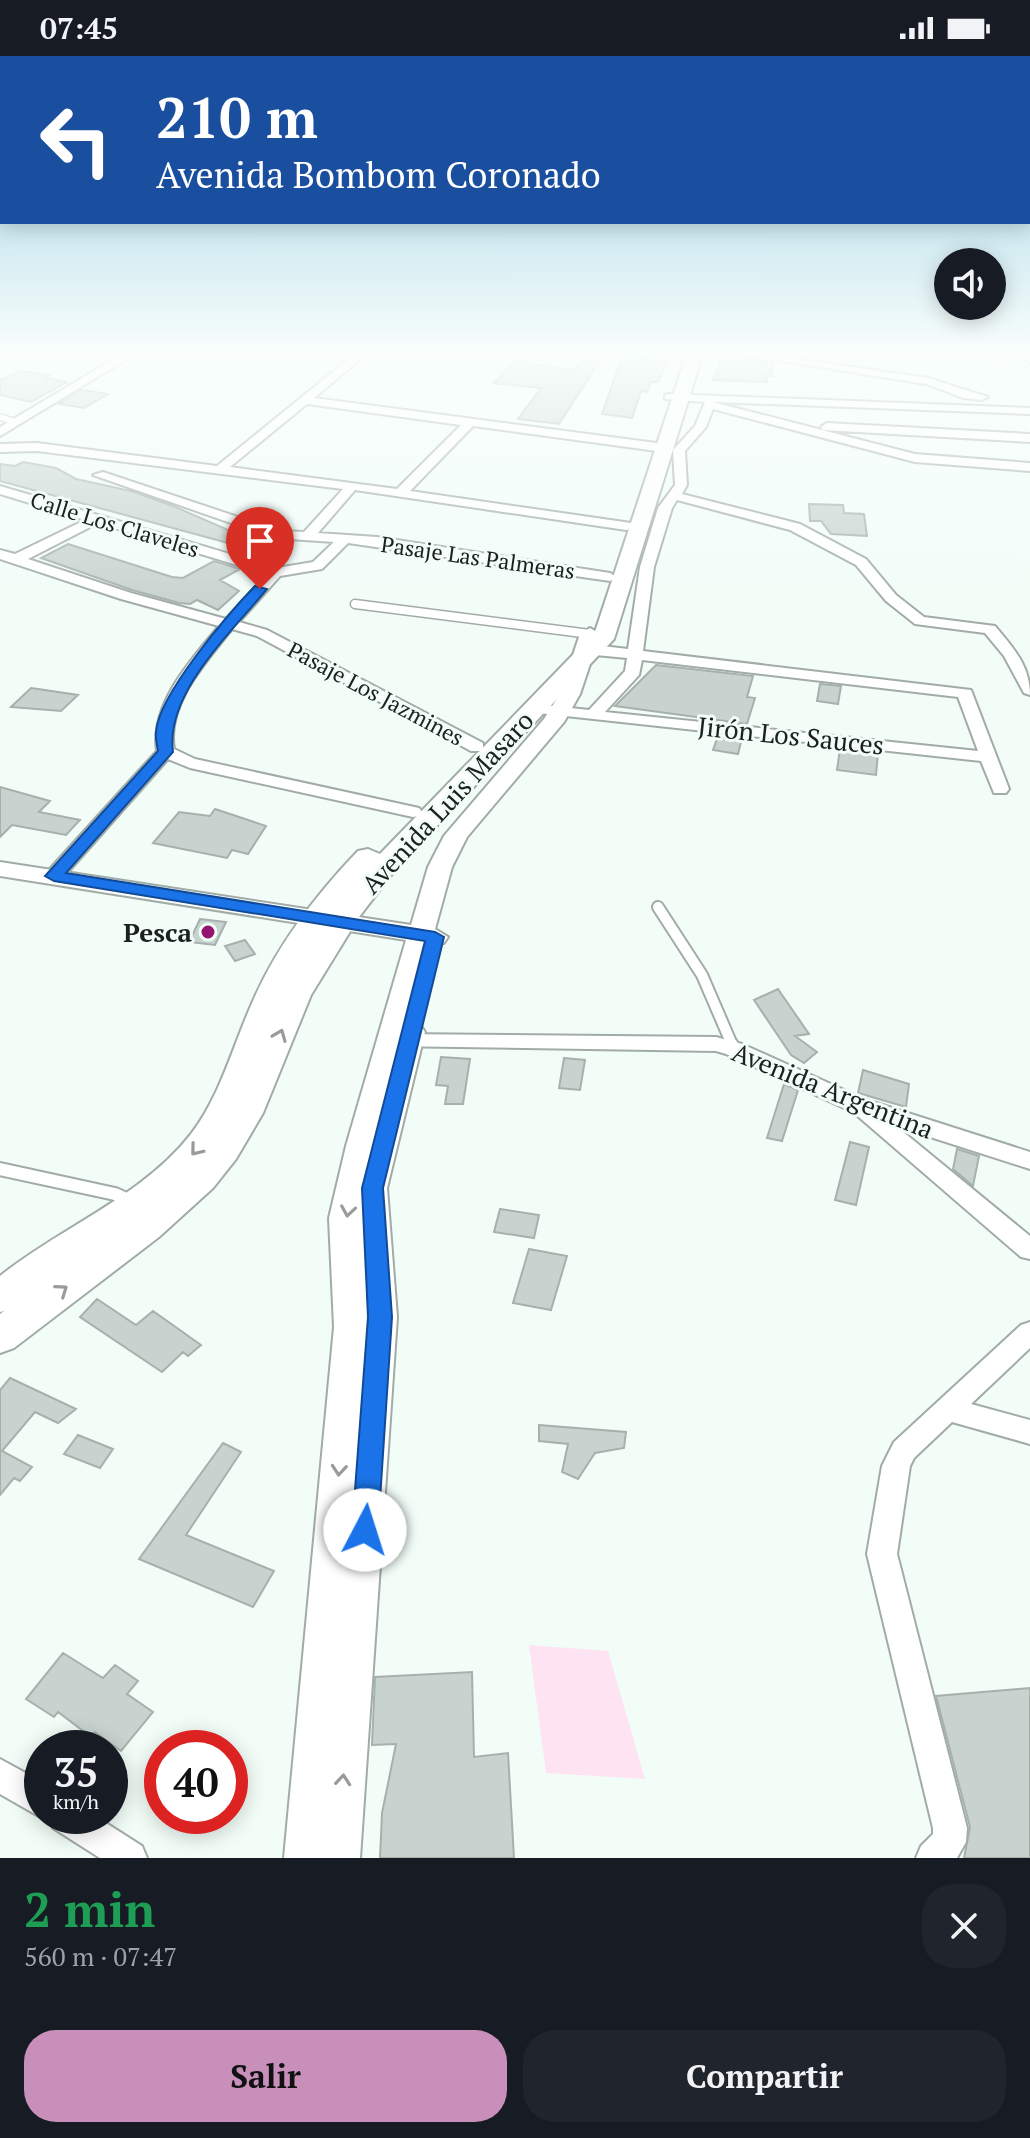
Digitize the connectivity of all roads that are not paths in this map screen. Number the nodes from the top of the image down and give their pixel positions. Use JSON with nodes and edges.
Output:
{"nodes":[{"id":1,"x":258,"y":437,"type":"edge"},
{"id":2,"x":455,"y":437,"type":"edge"},
{"id":3,"x":579,"y":437,"type":"edge"},
{"id":4,"x":661,"y":437,"type":"edge"},
{"id":5,"x":691,"y":437,"type":"edge"},
{"id":6,"x":831,"y":437,"type":"edge"},
{"id":7,"x":960,"y":437,"type":"edge"},
{"id":8,"x":0,"y":448,"type":"edge"},
{"id":9,"x":658,"y":448,"type":"junction"},
{"id":10,"x":972,"y":463,"type":"junction"},
{"id":11,"x":1030,"y":467,"type":"edge"},
{"id":12,"x":197,"y":468,"type":"junction"},
{"id":13,"x":219,"y":470,"type":"junction"},
{"id":14,"x":99,"y":475,"type":"dead end"},
{"id":15,"x":352,"y":486,"type":"junction"},
{"id":16,"x":0,"y":490,"type":"edge"},
{"id":17,"x":401,"y":492,"type":"junction"},
{"id":18,"x":153,"y":493,"type":"junction"},
{"id":19,"x":676,"y":496,"type":"junction"},
{"id":20,"x":97,"y":519,"type":"junction"},
{"id":21,"x":626,"y":526,"type":"junction"},
{"id":22,"x":307,"y":537,"type":"junction"},
{"id":23,"x":345,"y":539,"type":"junction"},
{"id":24,"x":0,"y":554,"type":"edge"},
{"id":25,"x":16,"y":559,"type":"junction"},
{"id":26,"x":276,"y":572,"type":"junction"},
{"id":27,"x":610,"y":577,"type":"junction"},
{"id":28,"x":355,"y":604,"type":"dead end"},
{"id":29,"x":227,"y":623,"type":"junction"},
{"id":30,"x":593,"y":646,"type":"junction"},
{"id":31,"x":637,"y":654,"type":"junction"},
{"id":32,"x":1030,"y":690,"type":"edge"},
{"id":33,"x":555,"y":711,"type":"junction"},
{"id":34,"x":477,"y":747,"type":"junction"},
{"id":35,"x":166,"y":752,"type":"junction"},
{"id":36,"x":988,"y":757,"type":"junction"},
{"id":37,"x":1000,"y":789,"type":"dead end"},
{"id":38,"x":413,"y":812,"type":"junction"},
{"id":39,"x":0,"y":869,"type":"edge"},
{"id":40,"x":54,"y":876,"type":"junction"},
{"id":41,"x":658,"y":907,"type":"dead end"},
{"id":42,"x":327,"y":918,"type":"junction"},
{"id":43,"x":427,"y":936,"type":"junction"},
{"id":44,"x":400,"y":1041,"type":"junction"},
{"id":45,"x":734,"y":1049,"type":"junction"},
{"id":46,"x":856,"y":1105,"type":"junction"},
{"id":47,"x":1030,"y":1161,"type":"edge"},
{"id":48,"x":0,"y":1169,"type":"edge"},
{"id":49,"x":146,"y":1211,"type":"junction"},
{"id":50,"x":1030,"y":1250,"type":"edge"},
{"id":51,"x":0,"y":1297,"type":"edge"},
{"id":52,"x":1030,"y":1332,"type":"edge"},
{"id":53,"x":0,"y":1337,"type":"edge"},
{"id":54,"x":945,"y":1409,"type":"junction"},
{"id":55,"x":1030,"y":1432,"type":"edge"},
{"id":56,"x":0,"y":1775,"type":"edge"},
{"id":57,"x":24,"y":1790,"type":"edge"},
{"id":58,"x":93,"y":1834,"type":"edge"},
{"id":59,"x":130,"y":1858,"type":"edge"},
{"id":60,"x":306,"y":1858,"type":"edge"},
{"id":61,"x":338,"y":1858,"type":"edge"},
{"id":62,"x":933,"y":1858,"type":"edge"}],
"edges":[{"from":1,"to":13,"type":"street"},
{"from":2,"to":17,"type":"street"},
{"from":3,"to":9,"type":"street"},
{"from":4,"to":9,"type":"main road"},
{"from":5,"to":19,"type":"street"},
{"from":6,"to":10,"type":"street"},
{"from":7,"to":10,"type":"street"},
{"from":8,"to":12,"type":"street"},
{"from":9,"to":21,"type":"main road"},
{"from":9,"to":30,"type":"main road"},
{"from":10,"to":11,"type":"street"},
{"from":12,"to":13,"type":"street"},
{"from":12,"to":18,"type":"street"},
{"from":13,"to":15,"type":"street"},
{"from":14,"to":18,"type":"street","name":"Pasaje Las Palmeras"},
{"from":15,"to":17,"type":"street"},
{"from":15,"to":22,"type":"street"},
{"from":16,"to":20,"type":"street","name":"Calle Los Claveles"},
{"from":17,"to":21,"type":"street"},
{"from":18,"to":22,"type":"street","name":"Pasaje Las Palmeras"},
{"from":19,"to":31,"type":"street"},
{"from":19,"to":32,"type":"street"},
{"from":20,"to":25,"type":"street"},
{"from":20,"to":26,"type":"street","name":"Calle Los Claveles"},
{"from":21,"to":27,"type":"main road"},
{"from":22,"to":23,"type":"street","name":"Pasaje Las Palmeras"},
{"from":23,"to":26,"type":"street"},
{"from":23,"to":27,"type":"street","name":"Pasaje Las Palmeras"},
{"from":24,"to":25,"type":"street","name":"Pasaje Los Jazmines"},
{"from":25,"to":29,"type":"street","name":"Pasaje Los Jazmines"},
{"from":26,"to":29,"type":"street"},
{"from":27,"to":30,"type":"main road"},
{"from":28,"to":30,"type":"lane"},
{"from":29,"to":34,"type":"street","name":"Pasaje Los Jazmines"},
{"from":29,"to":35,"type":"street"},
{"from":30,"to":31,"type":"street"},
{"from":30,"to":33,"type":"street"},
{"from":30,"to":33,"type":"main road"},
{"from":31,"to":33,"type":"street"},
{"from":31,"to":36,"type":"street"},
{"from":33,"to":34,"type":"main road","name":"Avenida Luis Masaro"},
{"from":33,"to":36,"type":"street","name":"Jirón Los Sauces"},
{"from":33,"to":42,"type":"main road","name":"Avenida Luis Masaro"},
{"from":33,"to":43,"type":"street"},
{"from":34,"to":38,"type":"main road","name":"Avenida Luis Masaro"},
{"from":35,"to":38,"type":"street"},
{"from":35,"to":40,"type":"street"},
{"from":36,"to":37,"type":"street"},
{"from":38,"to":42,"type":"main road","name":"Avenida Luis Masaro"},
{"from":39,"to":40,"type":"street"},
{"from":40,"to":42,"type":"street"},
{"from":41,"to":45,"type":"lane"},
{"from":42,"to":43,"type":"street"},
{"from":42,"to":49,"type":"main road","name":"Avenida Luis Masaro"},
{"from":43,"to":44,"type":"street"},
{"from":44,"to":45,"type":"street","name":"Avenida Argentina"},
{"from":44,"to":60,"type":"street","one_way":true},
{"from":61,"to":44,"type":"street","one_way":true},
{"from":45,"to":46,"type":"street","name":"Avenida Argentina"},
{"from":46,"to":47,"type":"street","name":"Avenida Argentina"},
{"from":46,"to":50,"type":"street"},
{"from":48,"to":49,"type":"lane"},
{"from":49,"to":51,"type":"main road","name":"Avenida Luis Masaro"},
{"from":53,"to":49,"type":"main road","name":"Avenida Luis Masaro","one_way":true},
{"from":52,"to":54,"type":"street"},
{"from":54,"to":55,"type":"street"},
{"from":54,"to":62,"type":"street"},
{"from":56,"to":57,"type":"street"},
{"from":58,"to":59,"type":"street"}]}
